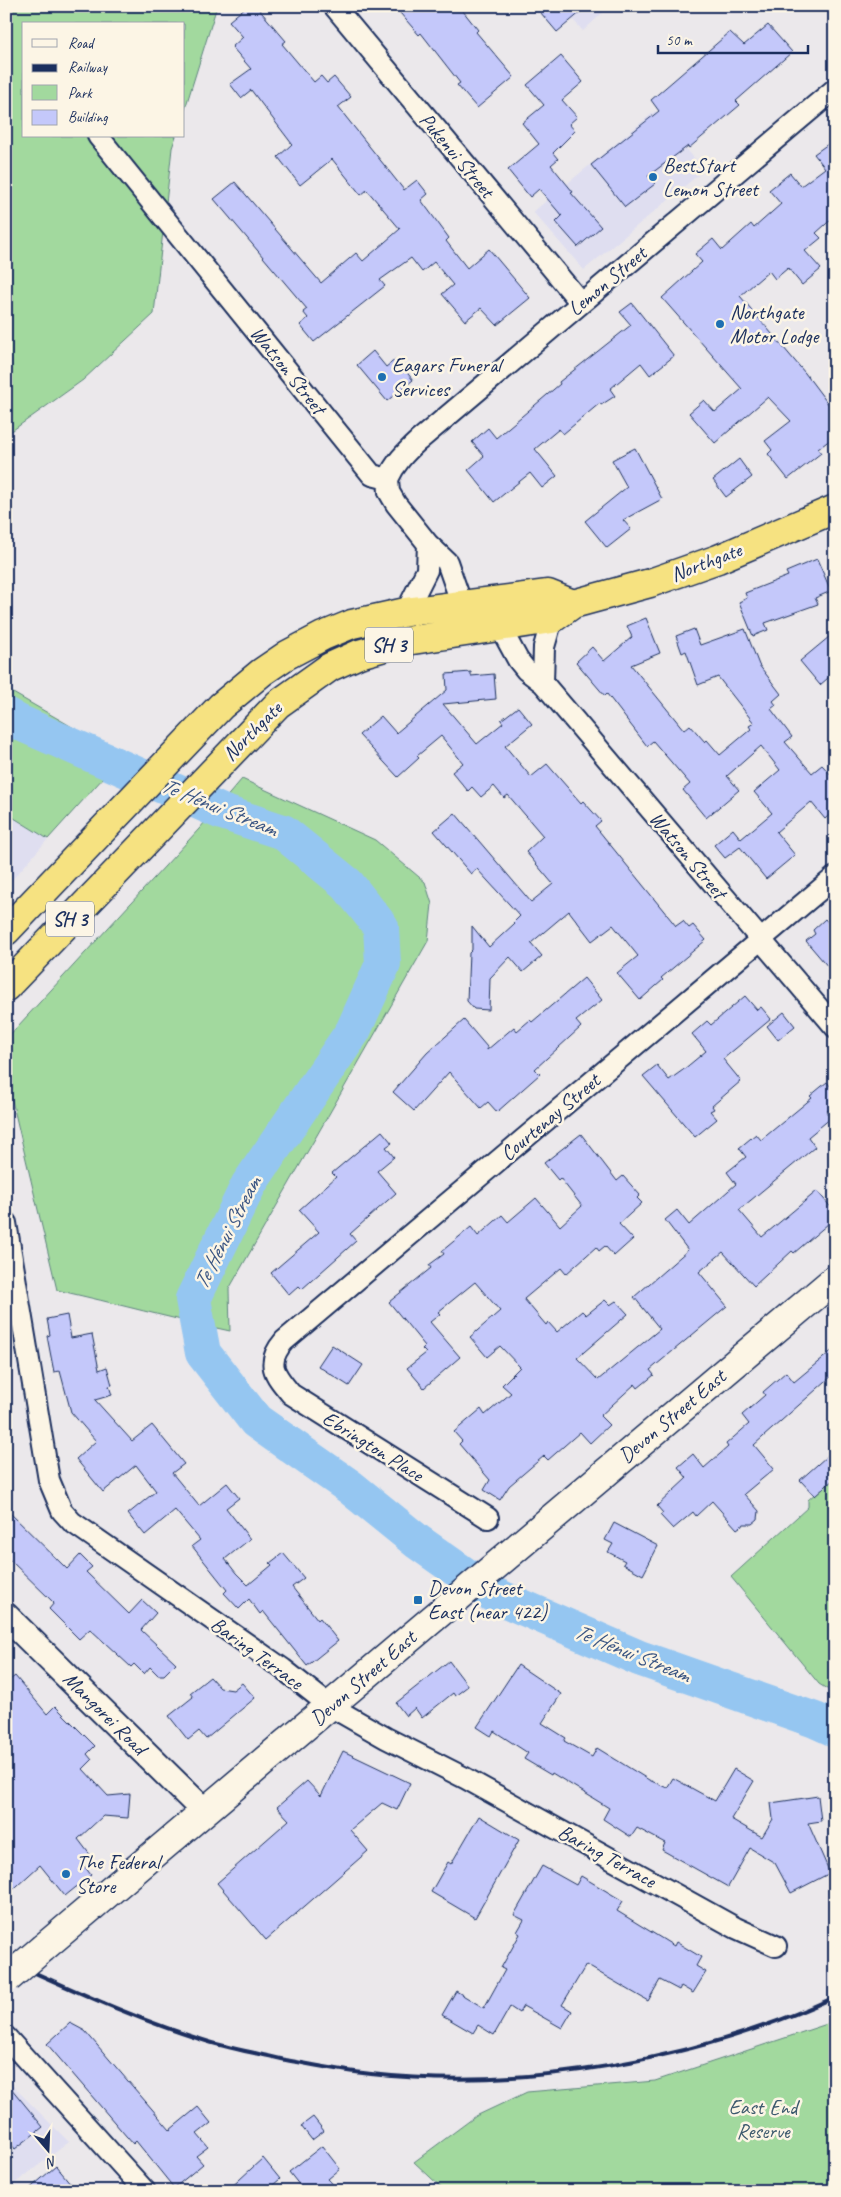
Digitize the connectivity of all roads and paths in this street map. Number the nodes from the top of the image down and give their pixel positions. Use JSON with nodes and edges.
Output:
{"nodes":[{"id":1,"x":334,"y":6,"type":"edge"},
{"id":2,"x":835,"y":89,"type":"edge"},
{"id":3,"x":100,"y":138,"type":"edge"},
{"id":4,"x":581,"y":303,"type":"junction"},
{"id":5,"x":388,"y":480,"type":"junction"},
{"id":6,"x":835,"y":509,"type":"edge"},
{"id":7,"x":428,"y":544,"type":"junction"},
{"id":8,"x":462,"y":605,"type":"junction"},
{"id":9,"x":562,"y":611,"type":"junction"},
{"id":10,"x":406,"y":612,"type":"junction"},
{"id":11,"x":500,"y":627,"type":"junction"},
{"id":12,"x":543,"y":683,"type":"junction"},
{"id":13,"x":835,"y":877,"type":"edge"},
{"id":14,"x":6,"y":931,"type":"edge"},
{"id":15,"x":760,"y":940,"type":"junction"},
{"id":16,"x":6,"y":986,"type":"edge"},
{"id":17,"x":835,"y":1027,"type":"edge"},
{"id":18,"x":6,"y":1223,"type":"edge"},
{"id":19,"x":835,"y":1279,"type":"edge"},
{"id":20,"x":273,"y":1361,"type":"joint"},
{"id":21,"x":488,"y":1518,"type":"dead end"},
{"id":22,"x":6,"y":1616,"type":"edge"},
{"id":23,"x":330,"y":1706,"type":"junction"},
{"id":24,"x":204,"y":1811,"type":"junction"},
{"id":25,"x":776,"y":1946,"type":"dead end"},
{"id":26,"x":7,"y":1979,"type":"edge"},
{"id":27,"x":6,"y":2037,"type":"edge"},
{"id":28,"x":145,"y":2191,"type":"edge"}],
"edges":[{"from":1,"to":4,"type":"street","name":"Pukenui Street"},
{"from":2,"to":4,"type":"street","name":"Lemon Street"},
{"from":3,"to":5,"type":"street","name":"Watson Street"},
{"from":4,"to":5,"type":"street","name":"Lemon Street"},
{"from":5,"to":7,"type":"street"},
{"from":6,"to":9,"type":"highway","name":"Northgate","number":"SH 3"},
{"from":7,"to":8,"type":"street"},
{"from":7,"to":10,"type":"street"},
{"from":8,"to":9,"type":"highway","name":"Northgate","number":"SH 3"},
{"from":8,"to":10,"type":"highway","name":"Northgate","number":"SH 3"},
{"from":9,"to":11,"type":"highway","name":"Northgate","number":"SH 3"},
{"from":9,"to":12,"type":"street"},
{"from":10,"to":14,"type":"highway","name":"Northgate","number":"SH 3"},
{"from":11,"to":12,"type":"street","name":"Watson Street"},
{"from":11,"to":16,"type":"highway","name":"Northgate","number":"SH 3"},
{"from":12,"to":15,"type":"street","name":"Watson Street"},
{"from":13,"to":15,"type":"street","name":"Courtenay Street"},
{"from":15,"to":17,"type":"street","name":"Watson Street"},
{"from":15,"to":20,"type":"street","name":"Courtenay Street"},
{"from":18,"to":23,"type":"street","name":"Baring Terrace"},
{"from":19,"to":23,"type":"main road","name":"Devon Street East"},
{"from":20,"to":21,"type":"street","name":"Ebrington Place"},
{"from":22,"to":24,"type":"street","name":"Mangorei Road"},
{"from":23,"to":24,"type":"main road","name":"Devon Street East"},
{"from":23,"to":25,"type":"street","name":"Baring Terrace"},
{"from":24,"to":26,"type":"main road","name":"Devon Street East","bridge":true},
{"from":27,"to":28,"type":"street"}]}
